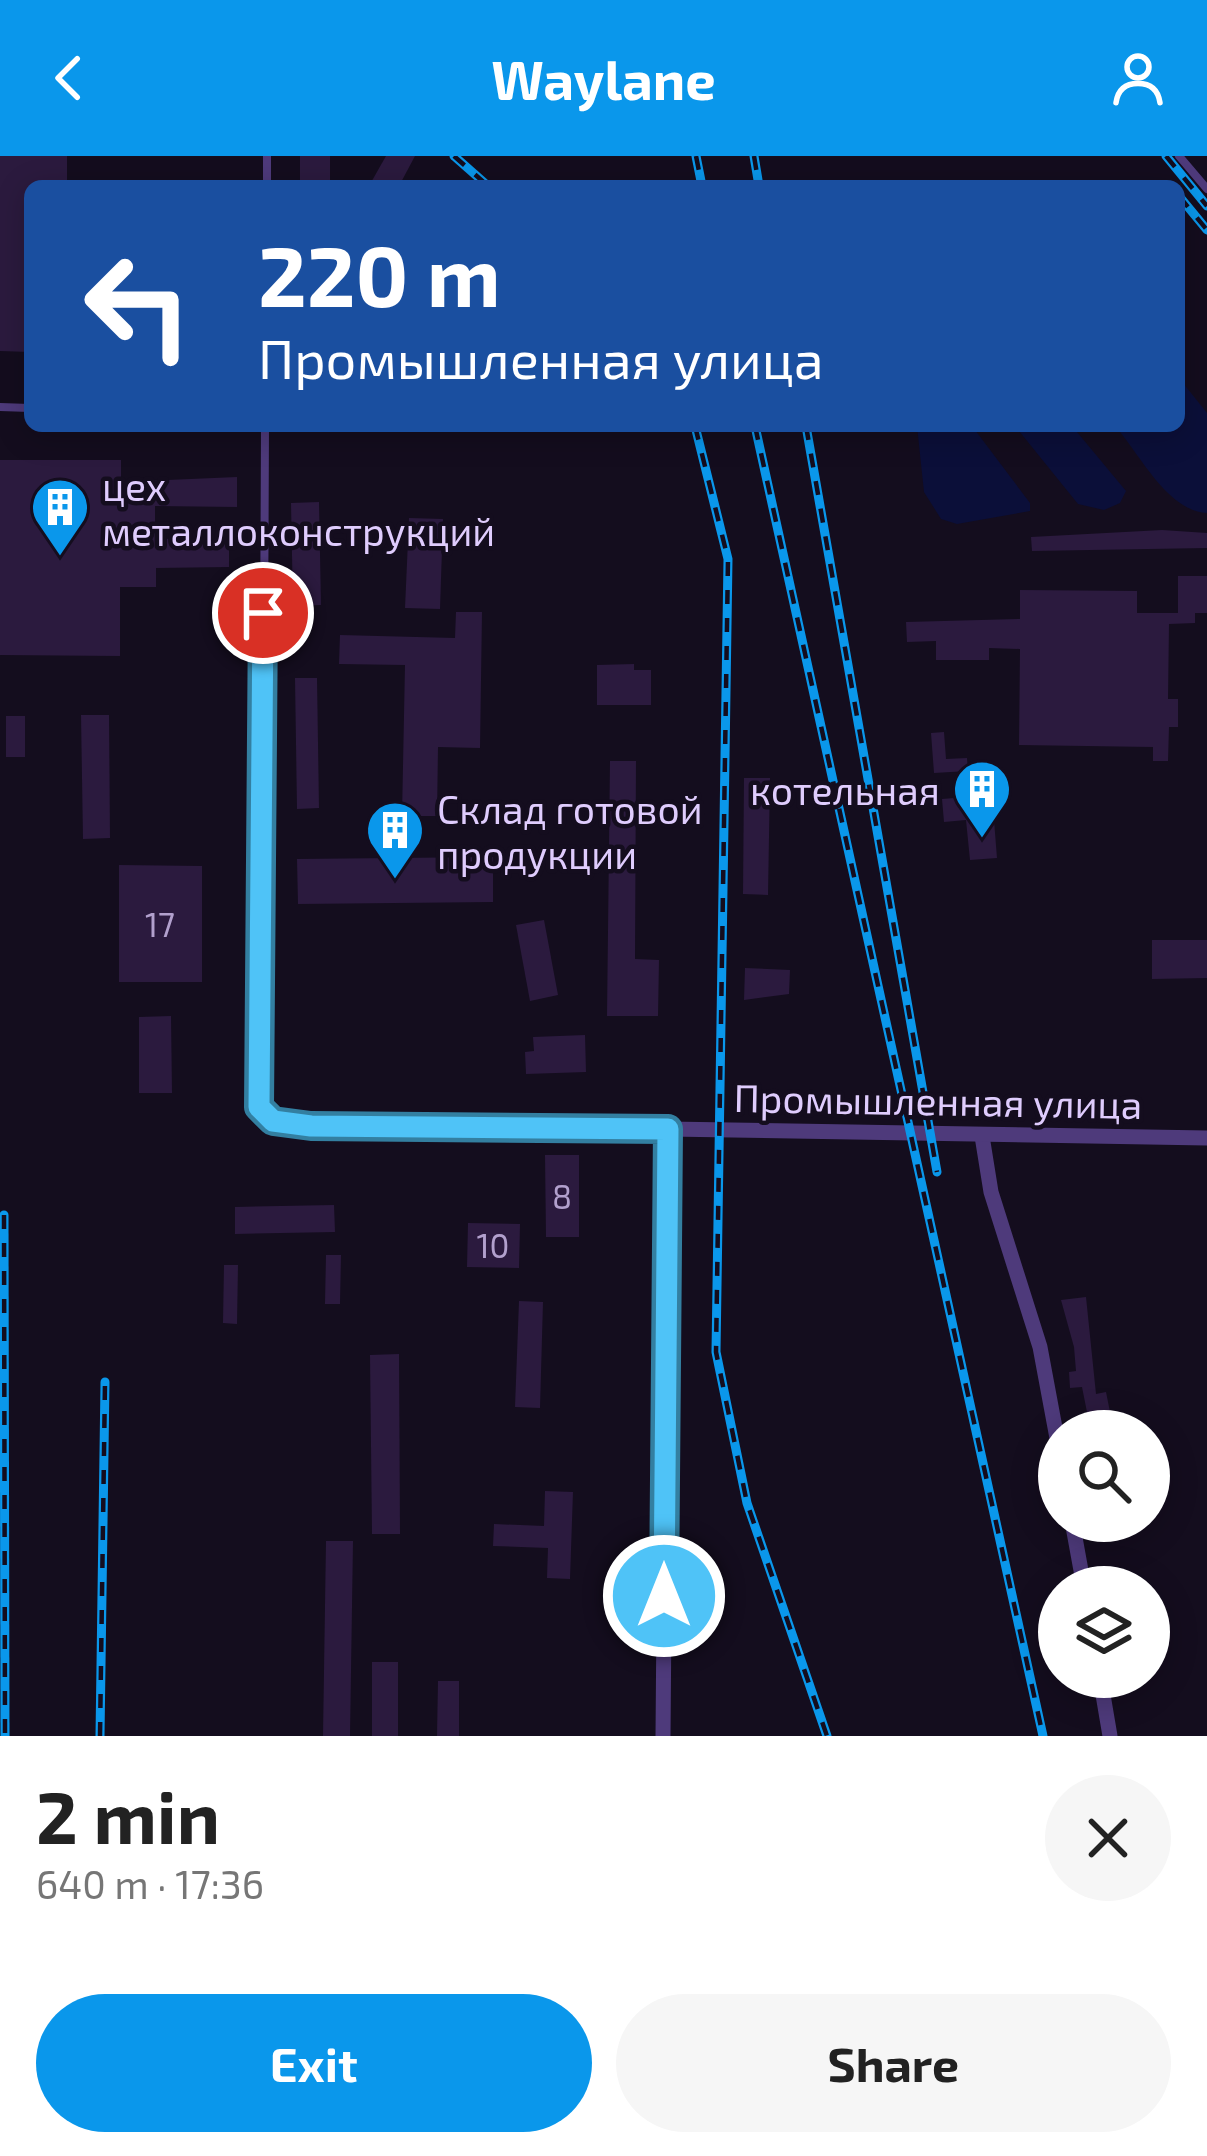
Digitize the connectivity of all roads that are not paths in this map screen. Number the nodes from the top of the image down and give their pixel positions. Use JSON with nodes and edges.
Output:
{"nodes":[{"id":1,"x":1179,"y":156,"type":"edge"},
{"id":2,"x":1207,"y":189,"type":"edge"},
{"id":3,"x":265,"y":432,"type":"edge"},
{"id":4,"x":668,"y":1129,"type":"junction"},
{"id":5,"x":982,"y":1136,"type":"junction"},
{"id":6,"x":1207,"y":1138,"type":"edge"},
{"id":7,"x":1052,"y":1410,"type":"edge"},
{"id":8,"x":1104,"y":1698,"type":"edge"},
{"id":9,"x":663,"y":1736,"type":"edge"},
{"id":10,"x":1111,"y":1736,"type":"edge"}],
"edges":[{"from":1,"to":2,"type":"lane"},
{"from":3,"to":4,"type":"lane","name":"Промышленная улица"},
{"from":4,"to":5,"type":"street","name":"Промышленная улица"},
{"from":4,"to":9,"type":"street"},
{"from":5,"to":6,"type":"street","name":"Промышленная улица"},
{"from":5,"to":7,"type":"street"},
{"from":8,"to":10,"type":"street"}]}
